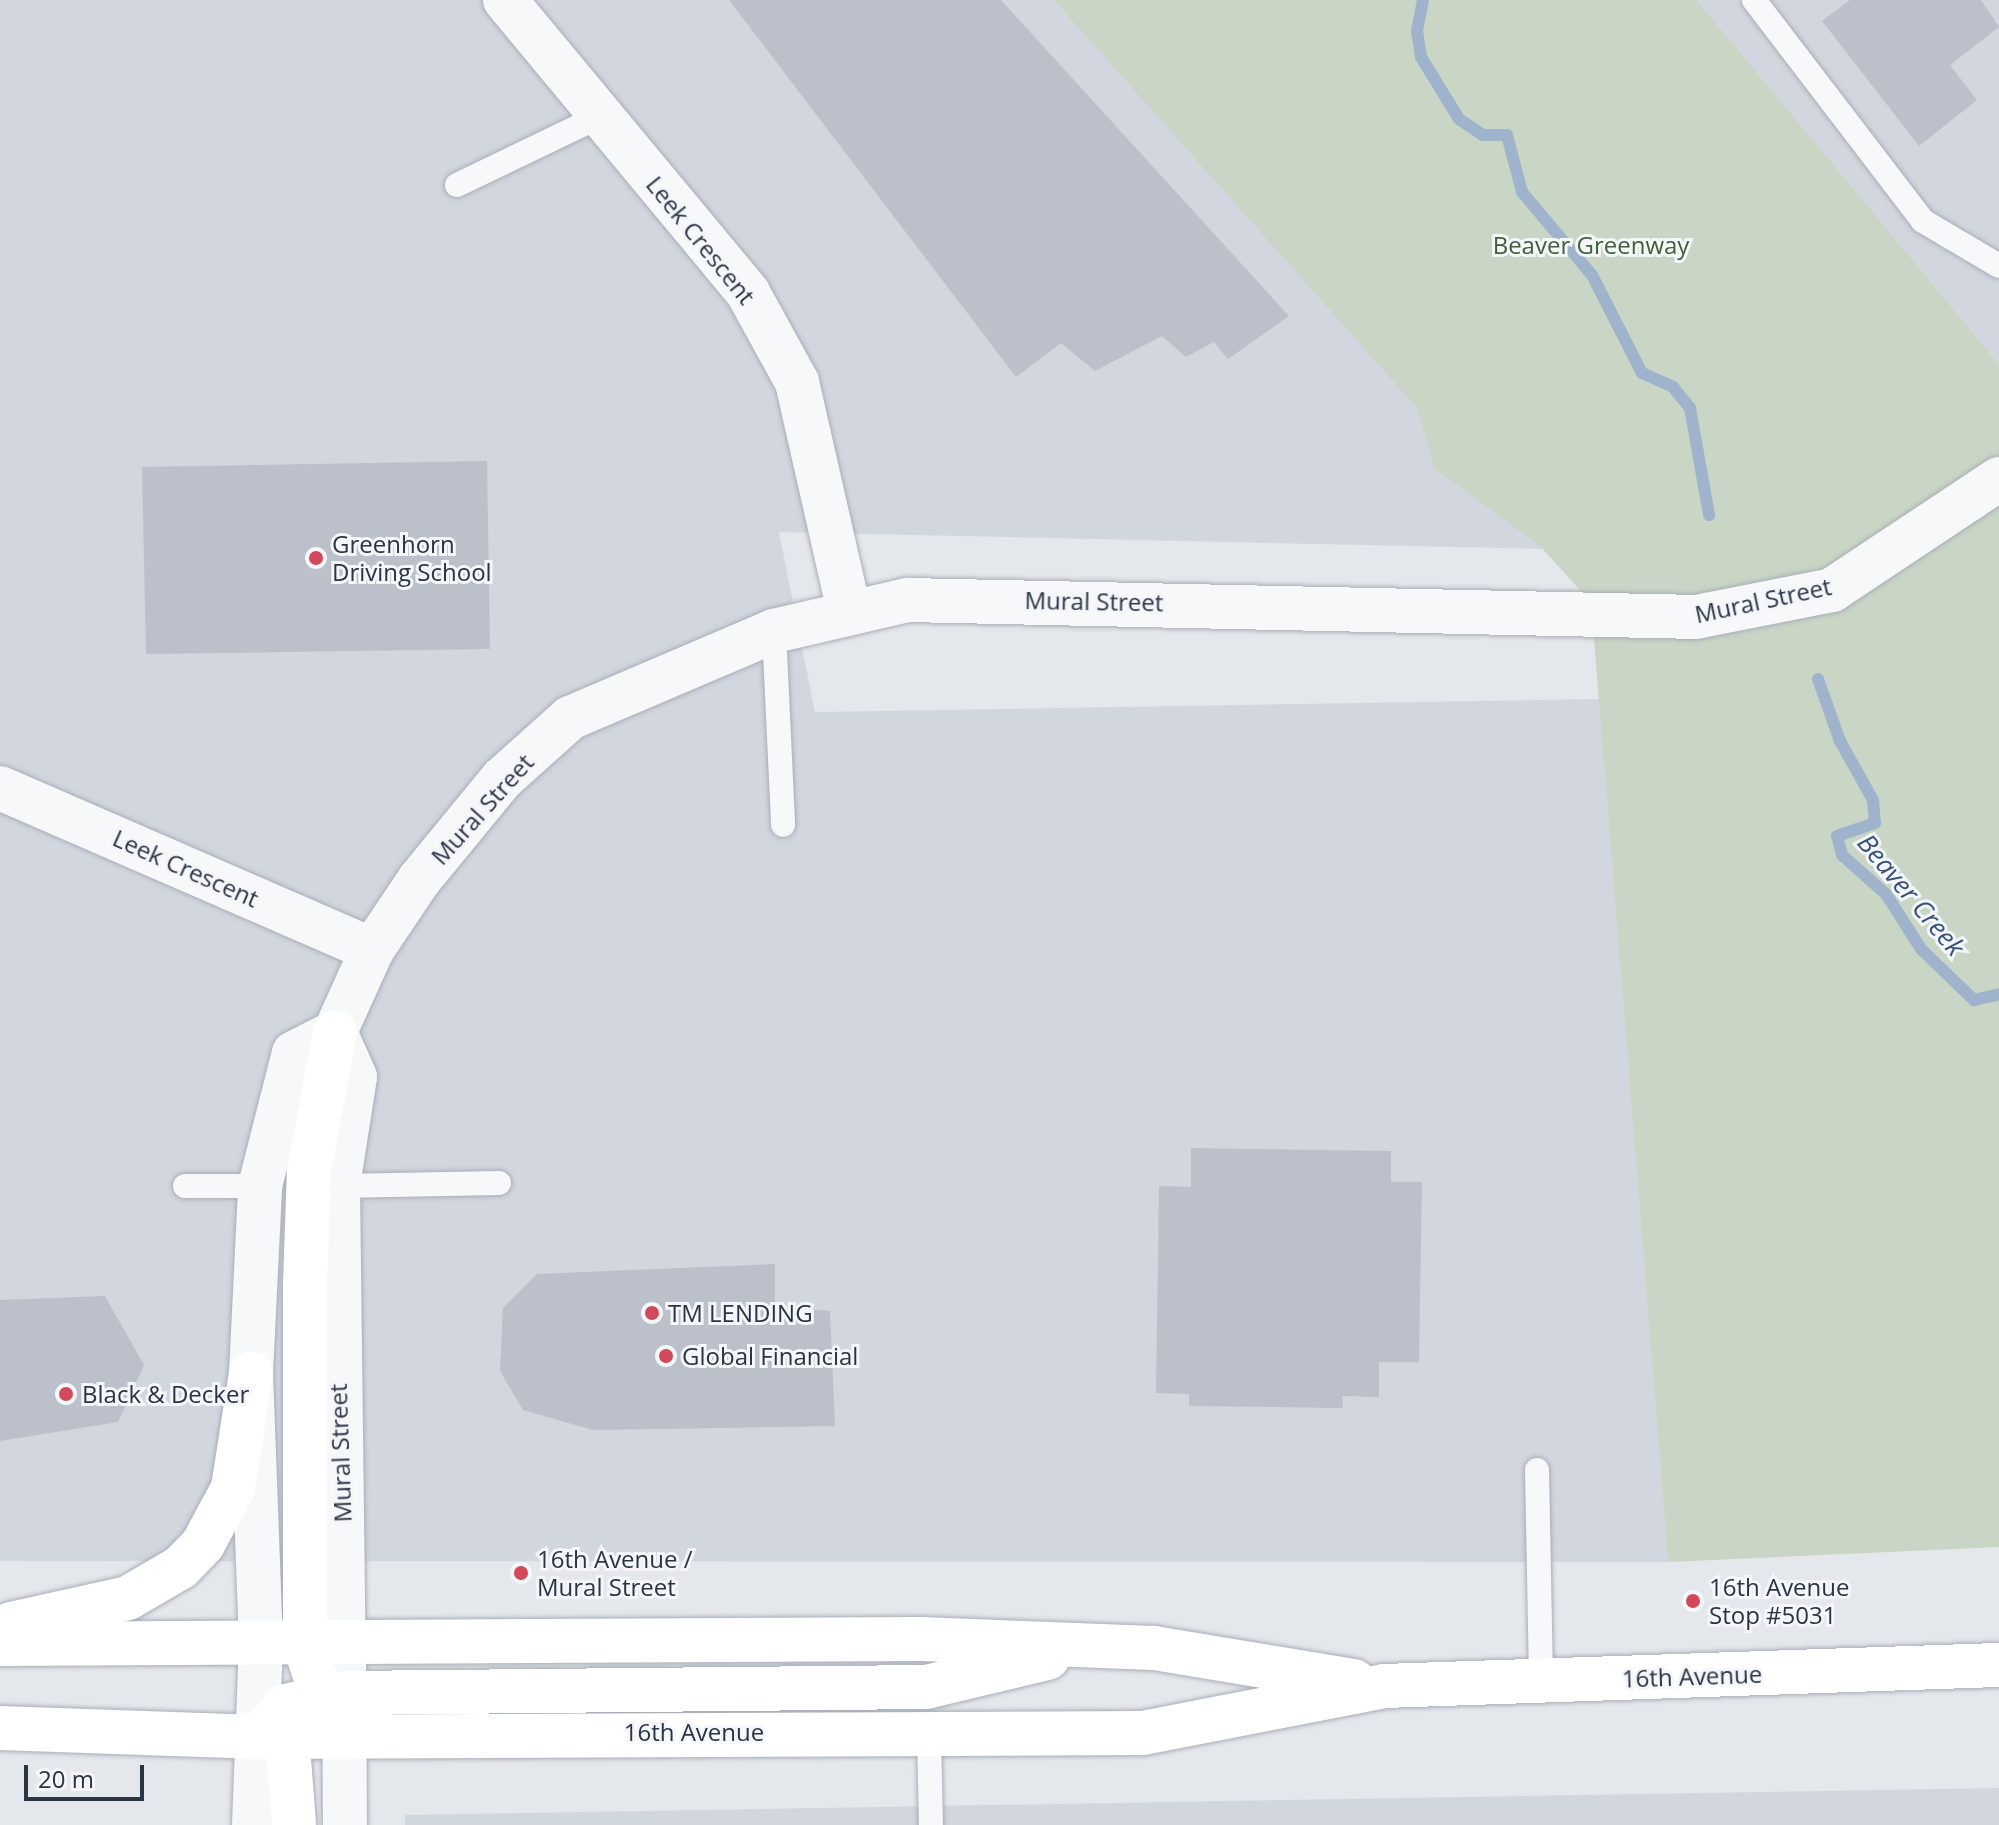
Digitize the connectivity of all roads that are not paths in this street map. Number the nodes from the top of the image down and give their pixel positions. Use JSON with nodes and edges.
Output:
{"nodes":[{"id":1,"x":505,"y":0,"type":"edge"},
{"id":2,"x":1754,"y":0,"type":"edge"},
{"id":3,"x":598,"y":117,"type":"junction"},
{"id":4,"x":457,"y":185,"type":"dead end"},
{"id":5,"x":1999,"y":266,"type":"edge"},
{"id":6,"x":1999,"y":479,"type":"edge"},
{"id":7,"x":849,"y":610,"type":"junction"},
{"id":8,"x":774,"y":631,"type":"junction"},
{"id":9,"x":0,"y":788,"type":"edge"},
{"id":10,"x":783,"y":825,"type":"dead end"},
{"id":11,"x":372,"y":950,"type":"junction"},
{"id":12,"x":335,"y":1032,"type":"junction"},
{"id":13,"x":499,"y":1183,"type":"dead end"},
{"id":14,"x":185,"y":1186,"type":"dead end"},
{"id":15,"x":260,"y":1186,"type":"junction"},
{"id":16,"x":338,"y":1186,"type":"junction"},
{"id":17,"x":251,"y":1373,"type":"junction"},
{"id":18,"x":1537,"y":1470,"type":"dead end"},
{"id":19,"x":0,"y":1625,"type":"edge"},
{"id":20,"x":0,"y":1644,"type":"edge"},
{"id":21,"x":261,"y":1645,"type":"junction"},
{"id":22,"x":1101,"y":1645,"type":"junction"},
{"id":23,"x":325,"y":1646,"type":"junction"},
{"id":24,"x":1999,"y":1665,"type":"edge"},
{"id":25,"x":1541,"y":1681,"type":"junction"},
{"id":26,"x":1384,"y":1686,"type":"junction"},
{"id":27,"x":300,"y":1714,"type":"junction"},
{"id":28,"x":0,"y":1728,"type":"edge"},
{"id":29,"x":929,"y":1733,"type":"junction"},
{"id":30,"x":344,"y":1737,"type":"junction"},
{"id":31,"x":254,"y":1825,"type":"edge"},
{"id":32,"x":294,"y":1825,"type":"edge"},
{"id":33,"x":345,"y":1825,"type":"edge"},
{"id":34,"x":931,"y":1825,"type":"edge"}],
"edges":[{"from":1,"to":3,"type":"street","name":"Leek Crescent"},
{"from":2,"to":5,"type":"lane"},
{"from":3,"to":4,"type":"lane"},
{"from":3,"to":7,"type":"street","name":"Leek Crescent"},
{"from":6,"to":7,"type":"street","name":"Mural Street"},
{"from":7,"to":8,"type":"street","name":"Mural Street"},
{"from":8,"to":10,"type":"lane"},
{"from":8,"to":11,"type":"street","name":"Mural Street"},
{"from":9,"to":11,"type":"street","name":"Leek Crescent"},
{"from":11,"to":12,"type":"street","name":"Mural Street"},
{"from":12,"to":15,"type":"street"},
{"from":12,"to":16,"type":"street","name":"Mural Street"},
{"from":12,"to":23,"type":"main road"},
{"from":13,"to":16,"type":"lane"},
{"from":14,"to":15,"type":"lane"},
{"from":15,"to":17,"type":"street"},
{"from":16,"to":23,"type":"street","name":"Mural Street"},
{"from":17,"to":19,"type":"main road"},
{"from":17,"to":21,"type":"street"},
{"from":18,"to":25,"type":"lane"},
{"from":20,"to":21,"type":"main road","name":"16th Avenue"},
{"from":21,"to":23,"type":"main road","name":"16th Avenue"},
{"from":21,"to":27,"type":"main road"},
{"from":22,"to":23,"type":"main road","name":"16th Avenue"},
{"from":22,"to":26,"type":"main road","name":"16th Avenue"},
{"from":22,"to":27,"type":"main road"},
{"from":23,"to":27,"type":"main road"},
{"from":24,"to":25,"type":"main road","name":"16th Avenue"},
{"from":25,"to":26,"type":"main road","name":"16th Avenue"},
{"from":26,"to":29,"type":"main road","name":"16th Avenue"},
{"from":27,"to":28,"type":"main road","name":"16th Avenue"},
{"from":27,"to":30,"type":"main road","name":"16th Avenue"},
{"from":27,"to":31,"type":"street"},
{"from":27,"to":32,"type":"main road"},
{"from":29,"to":30,"type":"main road","name":"16th Avenue"},
{"from":29,"to":34,"type":"lane"},
{"from":30,"to":33,"type":"street"}]}
